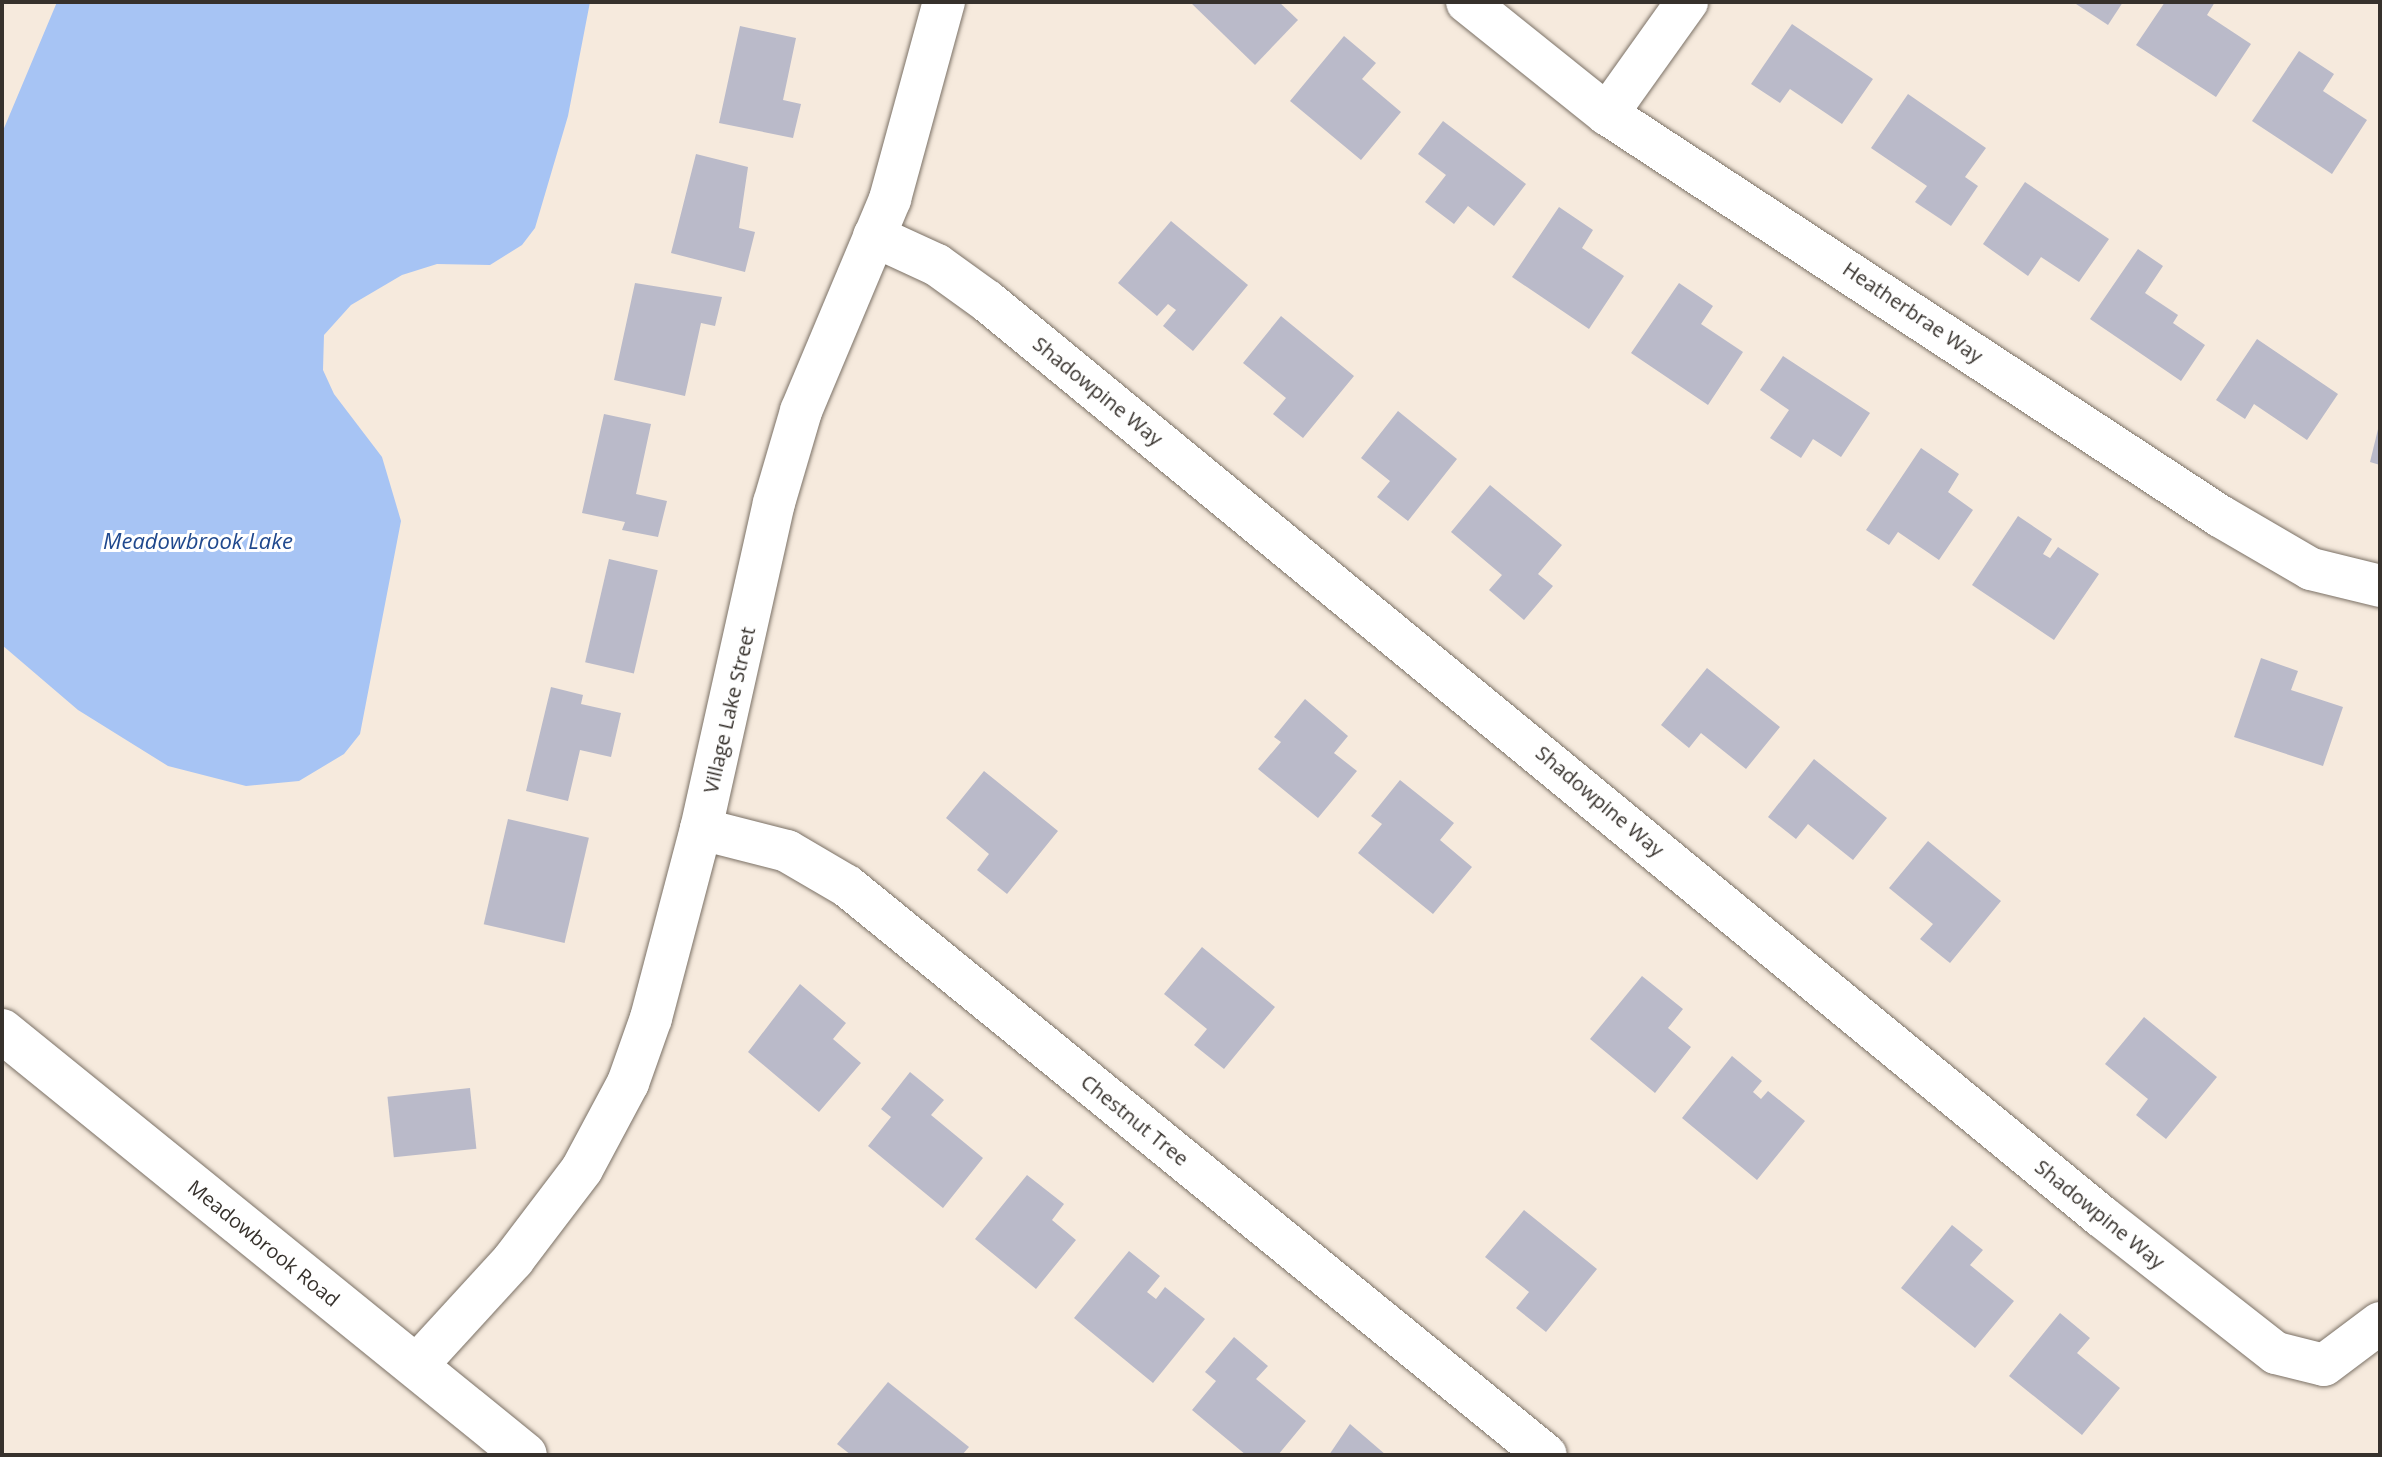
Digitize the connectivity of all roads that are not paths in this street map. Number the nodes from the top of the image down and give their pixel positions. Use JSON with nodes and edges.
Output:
{"nodes":[{"id":1,"x":944,"y":2,"type":"edge"},
{"id":2,"x":1467,"y":2,"type":"edge"},
{"id":3,"x":1687,"y":2,"type":"edge"},
{"id":4,"x":1607,"y":114,"type":"junction"},
{"id":5,"x":874,"y":236,"type":"junction"},
{"id":6,"x":2380,"y":586,"type":"edge"},
{"id":7,"x":701,"y":829,"type":"junction"},
{"id":8,"x":2,"y":1031,"type":"edge"},
{"id":9,"x":2380,"y":1323,"type":"edge"},
{"id":10,"x":416,"y":1366,"type":"junction"},
{"id":11,"x":525,"y":1455,"type":"edge"},
{"id":12,"x":1546,"y":1455,"type":"edge"}],
"edges":[{"from":1,"to":5,"type":"street","name":"Village Lake Street"},
{"from":2,"to":4,"type":"street","name":"Heatherbrae Way"},
{"from":3,"to":4,"type":"street"},
{"from":4,"to":6,"type":"street","name":"Heatherbrae Way"},
{"from":5,"to":7,"type":"street","name":"Village Lake Street"},
{"from":5,"to":9,"type":"street","name":"Shadowpine Way"},
{"from":7,"to":10,"type":"street","name":"Village Lake Street"},
{"from":7,"to":12,"type":"street","name":"Chestnut Tree"},
{"from":8,"to":10,"type":"street","name":"Meadowbrook Road"},
{"from":10,"to":11,"type":"street","name":"Meadowbrook Road"}]}
